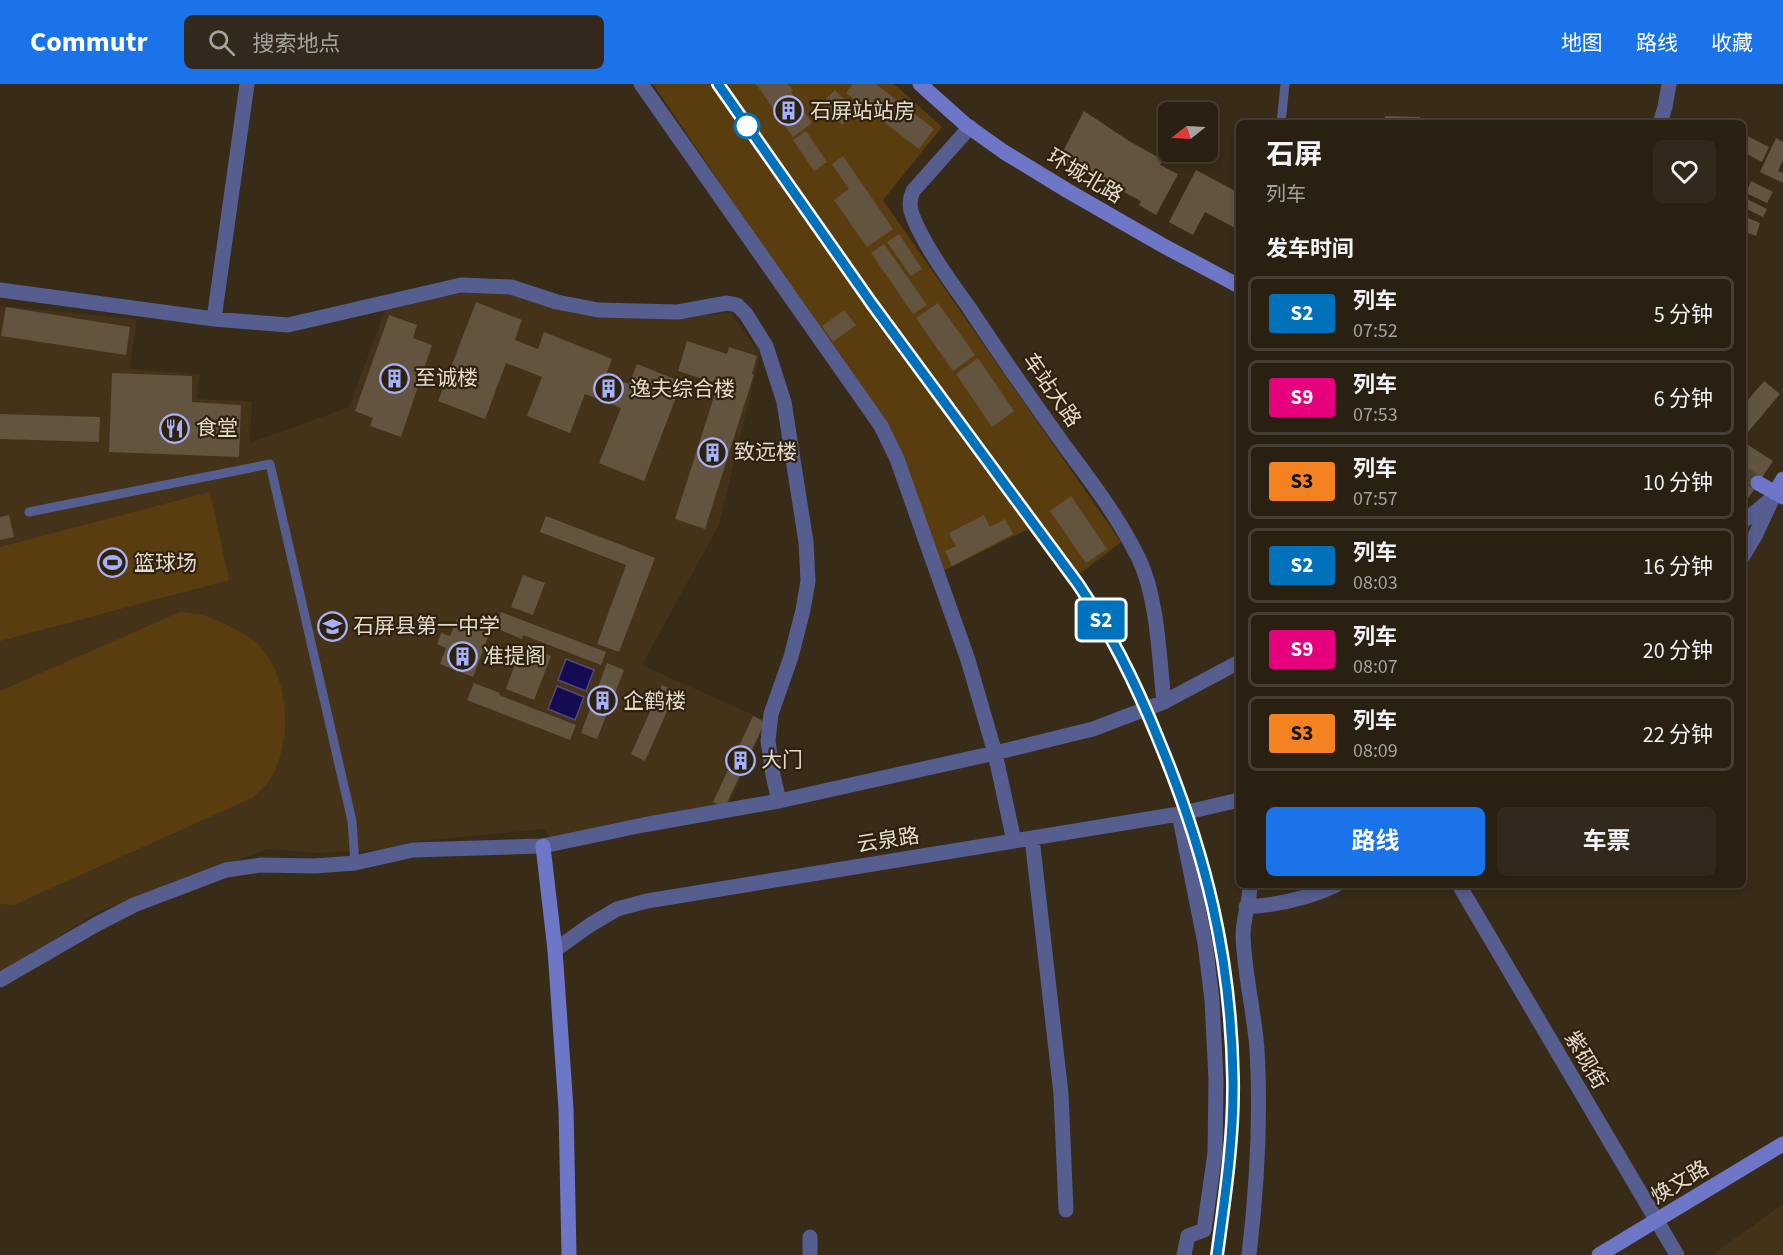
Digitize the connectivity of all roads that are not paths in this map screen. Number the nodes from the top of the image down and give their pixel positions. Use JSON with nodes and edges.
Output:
{"nodes":[{"id":1,"x":247,"y":84,"type":"edge"},
{"id":2,"x":641,"y":84,"type":"edge"},
{"id":3,"x":920,"y":84,"type":"edge"},
{"id":4,"x":1285,"y":84,"type":"edge"},
{"id":5,"x":1669,"y":84,"type":"edge"},
{"id":6,"x":1281,"y":120,"type":"edge"},
{"id":7,"x":1661,"y":120,"type":"edge"},
{"id":8,"x":970,"y":128,"type":"junction"},
{"id":9,"x":1236,"y":284,"type":"edge"},
{"id":10,"x":0,"y":290,"type":"edge"},
{"id":11,"x":214,"y":319,"type":"junction"},
{"id":12,"x":1783,"y":479,"type":"edge"},
{"id":13,"x":1758,"y":483,"type":"tunnel mouth"},
{"id":14,"x":1779,"y":495,"type":"edge"},
{"id":15,"x":29,"y":512,"type":"dead end"},
{"id":16,"x":1746,"y":519,"type":"edge"},
{"id":17,"x":1746,"y":551,"type":"edge"},
{"id":18,"x":1236,"y":664,"type":"edge"},
{"id":19,"x":1164,"y":702,"type":"junction"},
{"id":20,"x":995,"y":753,"type":"junction"},
{"id":21,"x":779,"y":801,"type":"junction"},
{"id":22,"x":1236,"y":801,"type":"edge"},
{"id":23,"x":1179,"y":814,"type":"junction"},
{"id":24,"x":1032,"y":838,"type":"junction"},
{"id":25,"x":1014,"y":841,"type":"junction"},
{"id":26,"x":543,"y":846,"type":"junction"},
{"id":27,"x":355,"y":863,"type":"junction"},
{"id":28,"x":1249,"y":888,"type":"edge"},
{"id":29,"x":1329,"y":888,"type":"edge"},
{"id":30,"x":1461,"y":888,"type":"edge"},
{"id":31,"x":1246,"y":907,"type":"junction"},
{"id":32,"x":555,"y":950,"type":"junction"},
{"id":33,"x":0,"y":980,"type":"edge"},
{"id":34,"x":1783,"y":1144,"type":"edge"},
{"id":35,"x":1066,"y":1210,"type":"dead end"},
{"id":36,"x":1656,"y":1221,"type":"junction"},
{"id":37,"x":810,"y":1237,"type":"dead end"},
{"id":38,"x":569,"y":1255,"type":"edge"},
{"id":39,"x":810,"y":1255,"type":"edge"},
{"id":40,"x":1184,"y":1255,"type":"edge"},
{"id":41,"x":1249,"y":1255,"type":"edge"},
{"id":42,"x":1599,"y":1255,"type":"edge"},
{"id":43,"x":1677,"y":1255,"type":"edge"}],
"edges":[{"from":1,"to":11,"type":"street"},
{"from":2,"to":20,"type":"street"},
{"from":3,"to":8,"type":"street","name":"环城北路"},
{"from":4,"to":6,"type":"lane"},
{"from":5,"to":7,"type":"street"},
{"from":8,"to":9,"type":"street","name":"环城北路"},
{"from":8,"to":19,"type":"street","name":"车站大路"},
{"from":10,"to":11,"type":"street"},
{"from":11,"to":21,"type":"street"},
{"from":12,"to":14,"type":"street"},
{"from":13,"to":14,"type":"street"},
{"from":14,"to":16,"type":"street"},
{"from":14,"to":17,"type":"street"},
{"from":15,"to":27,"type":"lane"},
{"from":18,"to":19,"type":"street"},
{"from":19,"to":20,"type":"street"},
{"from":20,"to":21,"type":"street"},
{"from":20,"to":25,"type":"street"},
{"from":21,"to":26,"type":"street"},
{"from":22,"to":23,"type":"street","name":"云泉路"},
{"from":23,"to":24,"type":"street","name":"云泉路"},
{"from":23,"to":40,"type":"street"},
{"from":24,"to":25,"type":"street","name":"云泉路"},
{"from":24,"to":35,"type":"street"},
{"from":25,"to":32,"type":"street","name":"云泉路"},
{"from":26,"to":27,"type":"street"},
{"from":26,"to":32,"type":"street"},
{"from":27,"to":33,"type":"street"},
{"from":28,"to":31,"type":"street"},
{"from":29,"to":31,"type":"street"},
{"from":30,"to":36,"type":"street","name":"紫砚街"},
{"from":31,"to":41,"type":"street"},
{"from":32,"to":38,"type":"street"},
{"from":34,"to":36,"type":"street","name":"焕文路"},
{"from":36,"to":42,"type":"street","name":"焕文路"},
{"from":36,"to":43,"type":"street","name":"紫砚街"},
{"from":37,"to":39,"type":"street"}]}
